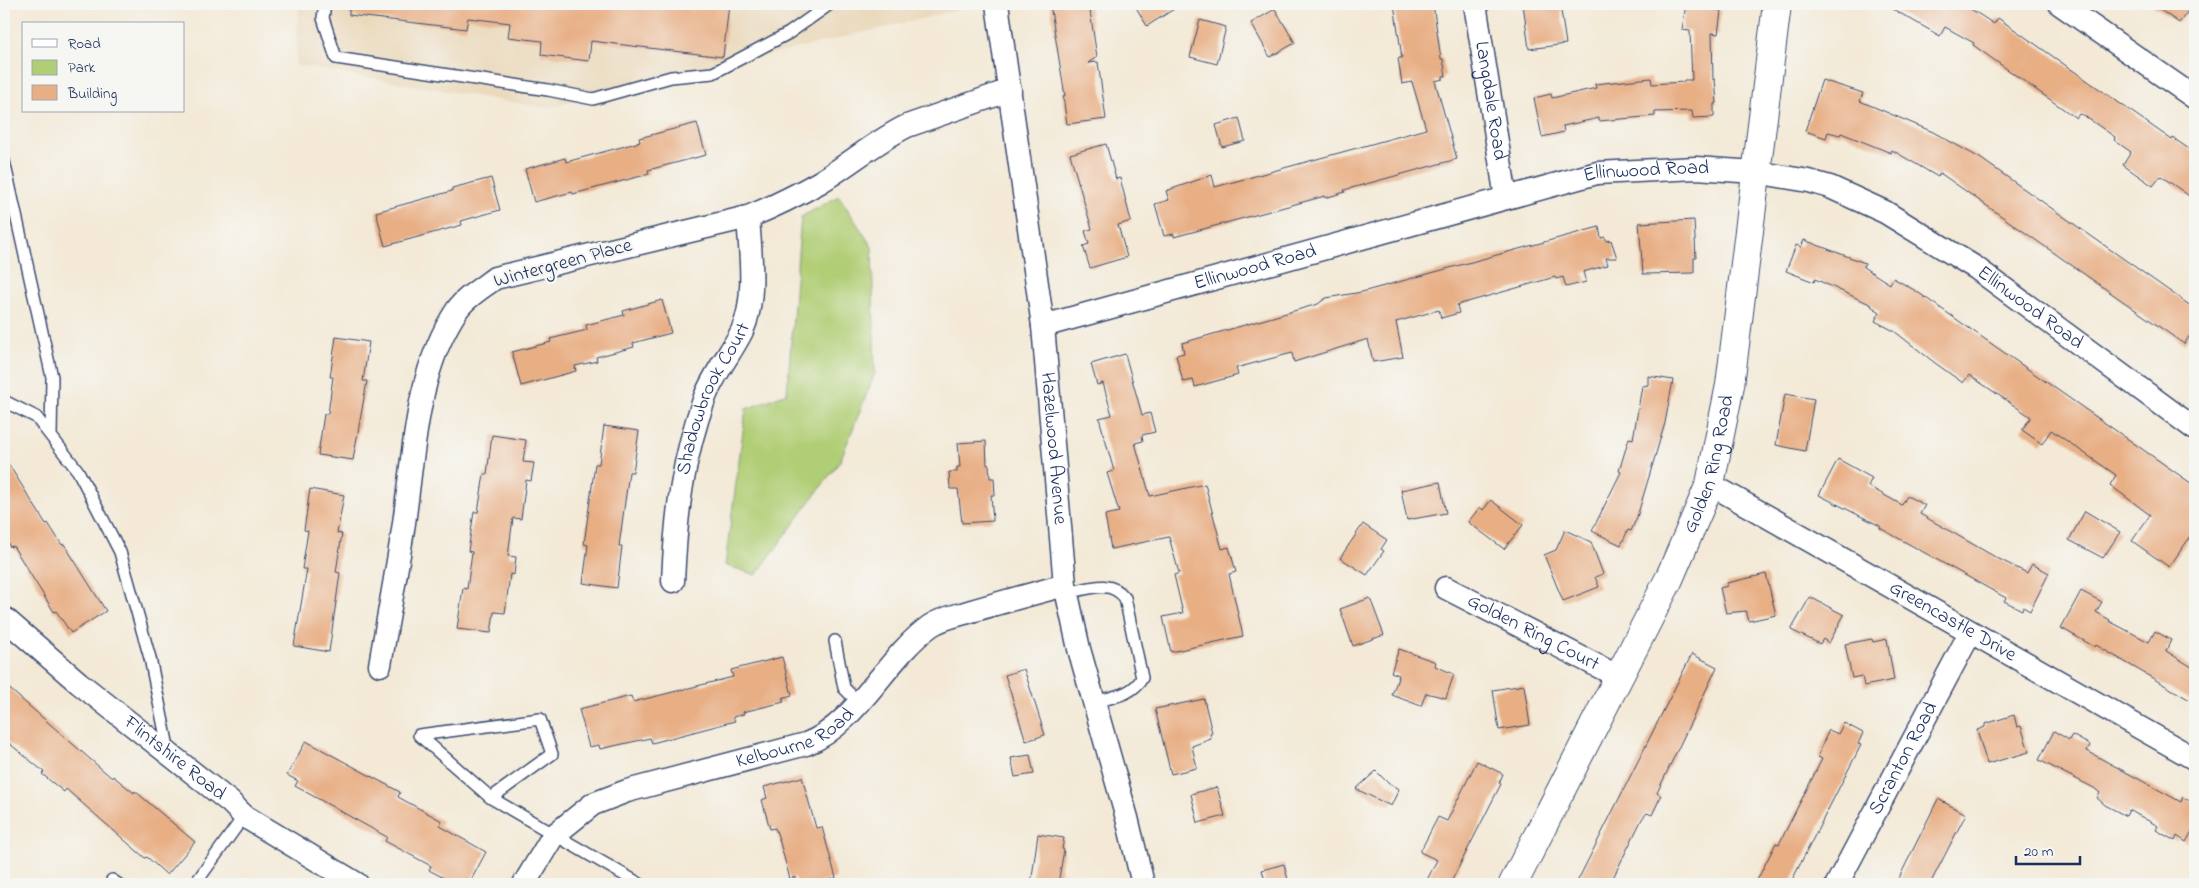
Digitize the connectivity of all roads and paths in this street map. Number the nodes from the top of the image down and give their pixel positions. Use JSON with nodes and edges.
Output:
{"nodes":[{"id":1,"x":325,"y":4,"type":"edge"},
{"id":2,"x":830,"y":4,"type":"edge"},
{"id":3,"x":997,"y":4,"type":"edge"},
{"id":4,"x":1475,"y":4,"type":"edge"},
{"id":5,"x":1776,"y":4,"type":"edge"},
{"id":6,"x":2060,"y":4,"type":"edge"},
{"id":7,"x":1010,"y":90,"type":"junction"},
{"id":8,"x":2195,"y":98,"type":"edge"},
{"id":9,"x":4,"y":162,"type":"edge"},
{"id":10,"x":1755,"y":172,"type":"junction"},
{"id":11,"x":1506,"y":198,"type":"junction"},
{"id":12,"x":748,"y":217,"type":"junction"},
{"id":13,"x":1043,"y":326,"type":"junction"},
{"id":14,"x":4,"y":401,"type":"edge"},
{"id":15,"x":2195,"y":428,"type":"edge"},
{"id":16,"x":51,"y":436,"type":"junction"},
{"id":17,"x":1710,"y":484,"type":"junction"},
{"id":18,"x":673,"y":581,"type":"dead end"},
{"id":19,"x":1446,"y":588,"type":"dead end"},
{"id":20,"x":1066,"y":589,"type":"junction"},
{"id":21,"x":4,"y":618,"type":"edge"},
{"id":22,"x":1970,"y":633,"type":"junction"},
{"id":23,"x":835,"y":641,"type":"dead end"},
{"id":24,"x":380,"y":665,"type":"dead end"},
{"id":25,"x":1619,"y":677,"type":"junction"},
{"id":26,"x":858,"y":702,"type":"junction"},
{"id":27,"x":1094,"y":702,"type":"junction"},
{"id":28,"x":169,"y":754,"type":"junction"},
{"id":29,"x":2195,"y":759,"type":"edge"},
{"id":30,"x":491,"y":798,"type":"junction"},
{"id":31,"x":244,"y":816,"type":"junction"},
{"id":32,"x":553,"y":836,"type":"junction"},
{"id":33,"x":196,"y":884,"type":"edge"},
{"id":34,"x":357,"y":884,"type":"edge"},
{"id":35,"x":524,"y":884,"type":"edge"},
{"id":36,"x":640,"y":884,"type":"edge"},
{"id":37,"x":1143,"y":884,"type":"edge"},
{"id":38,"x":1513,"y":884,"type":"edge"},
{"id":39,"x":1837,"y":884,"type":"edge"}],
"edges":[{"from":1,"to":2,"type":"lane"},
{"from":3,"to":7,"type":"street","name":"Hazelwood Avenue"},
{"from":4,"to":11,"type":"street","name":"Langdale Road"},
{"from":5,"to":10,"type":"street","name":"Golden Ring Road"},
{"from":6,"to":8,"type":"street"},
{"from":7,"to":12,"type":"street","name":"Wintergreen Place"},
{"from":7,"to":13,"type":"street","name":"Hazelwood Avenue"},
{"from":9,"to":16,"type":"lane"},
{"from":10,"to":11,"type":"street","name":"Ellinwood Road"},
{"from":10,"to":15,"type":"street","name":"Ellinwood Road"},
{"from":10,"to":17,"type":"street","name":"Golden Ring Road"},
{"from":11,"to":13,"type":"street","name":"Ellinwood Road"},
{"from":12,"to":18,"type":"street","name":"Shadowbrook Court"},
{"from":12,"to":24,"type":"street","name":"Wintergreen Place"},
{"from":13,"to":20,"type":"street","name":"Hazelwood Avenue"},
{"from":14,"to":16,"type":"lane"},
{"from":16,"to":28,"type":"lane"},
{"from":17,"to":22,"type":"street","name":"Greencastle Drive"},
{"from":17,"to":25,"type":"street","name":"Golden Ring Road"},
{"from":19,"to":25,"type":"street","name":"Golden Ring Court"},
{"from":20,"to":26,"type":"street","name":"Kelbourne Road"},
{"from":20,"to":27,"type":"street","name":"Hazelwood Avenue"},
{"from":20,"to":27,"type":"lane"},
{"from":21,"to":28,"type":"street","name":"Flintshire Road"},
{"from":22,"to":29,"type":"street","name":"Greencastle Drive"},
{"from":22,"to":39,"type":"street","name":"Scranton Road"},
{"from":23,"to":26,"type":"lane"},
{"from":25,"to":38,"type":"street","name":"Golden Ring Road"},
{"from":26,"to":32,"type":"street","name":"Kelbourne Road"},
{"from":27,"to":37,"type":"street","name":"Hazelwood Avenue"},
{"from":28,"to":31,"type":"street","name":"Flintshire Road"},
{"from":30,"to":30,"type":"lane"},
{"from":30,"to":32,"type":"lane"},
{"from":31,"to":33,"type":"lane"},
{"from":31,"to":34,"type":"street","name":"Flintshire Road"},
{"from":32,"to":35,"type":"street","name":"Kelbourne Road"},
{"from":32,"to":36,"type":"lane"}]}
